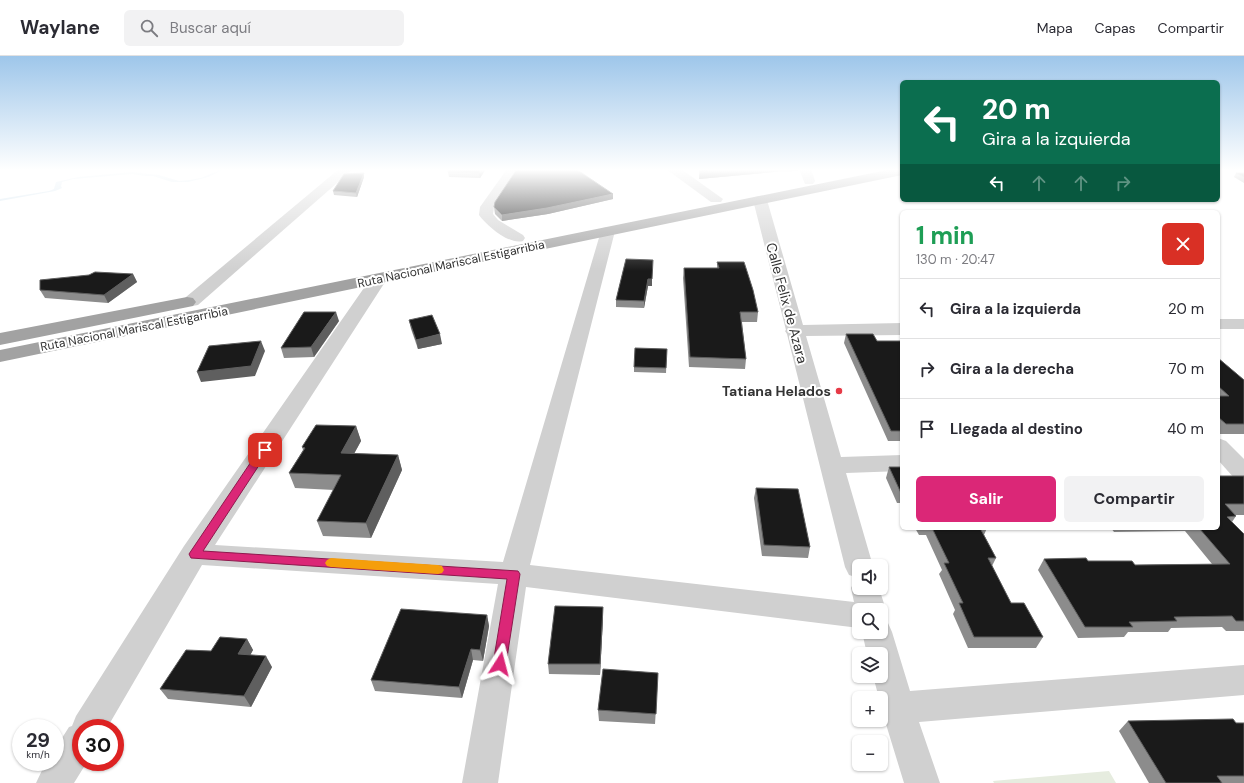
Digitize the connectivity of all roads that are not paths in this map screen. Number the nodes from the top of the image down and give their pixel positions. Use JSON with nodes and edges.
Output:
{"nodes":[{"id":1,"x":307,"y":203,"type":"edge"},
{"id":2,"x":490,"y":203,"type":"edge"},
{"id":3,"x":696,"y":203,"type":"edge"},
{"id":4,"x":746,"y":203,"type":"edge"},
{"id":5,"x":761,"y":203,"type":"edge"},
{"id":6,"x":608,"y":232,"type":"junction"},
{"id":7,"x":518,"y":238,"type":"junction"},
{"id":8,"x":379,"y":279,"type":"junction"},
{"id":9,"x":192,"y":301,"type":"junction"},
{"id":10,"x":1220,"y":324,"type":"edge"},
{"id":11,"x":1244,"y":324,"type":"edge"},
{"id":12,"x":900,"y":330,"type":"edge"},
{"id":13,"x":794,"y":331,"type":"junction"},
{"id":14,"x":0,"y":339,"type":"edge"},
{"id":15,"x":0,"y":356,"type":"edge"},
{"id":16,"x":1226,"y":450,"type":"edge"},
{"id":17,"x":900,"y":463,"type":"edge"},
{"id":18,"x":831,"y":466,"type":"junction"},
{"id":19,"x":1244,"y":473,"type":"edge"},
{"id":20,"x":194,"y":554,"type":"junction"},
{"id":21,"x":857,"y":559,"type":"edge"},
{"id":22,"x":514,"y":574,"type":"junction"},
{"id":23,"x":852,"y":614,"type":"edge"},
{"id":24,"x":879,"y":639,"type":"edge"},
{"id":25,"x":1244,"y":680,"type":"edge"},
{"id":26,"x":898,"y":708,"type":"junction"},
{"id":27,"x":93,"y":719,"type":"edge"},
{"id":28,"x":72,"y":754,"type":"edge"},
{"id":29,"x":54,"y":783,"type":"edge"},
{"id":30,"x":480,"y":783,"type":"edge"},
{"id":31,"x":922,"y":783,"type":"edge"}],
"edges":[{"from":1,"to":9,"type":"street"},
{"from":2,"to":7,"type":"street"},
{"from":3,"to":7,"type":"highway","name":"Ruta Nacional Mariscal Estigarribia"},
{"from":4,"to":6,"type":"highway","name":"Ruta Nacional Mariscal Estigarribia"},
{"from":5,"to":13,"type":"street","name":"Calle Felix de Azara"},
{"from":6,"to":8,"type":"highway","name":"Ruta Nacional Mariscal Estigarribia"},
{"from":6,"to":22,"type":"street"},
{"from":7,"to":9,"type":"highway","name":"Ruta Nacional Mariscal Estigarribia"},
{"from":8,"to":15,"type":"highway","name":"Ruta Nacional Mariscal Estigarribia"},
{"from":8,"to":20,"type":"street"},
{"from":9,"to":14,"type":"highway","name":"Ruta Nacional Mariscal Estigarribia"},
{"from":10,"to":11,"type":"street"},
{"from":12,"to":13,"type":"street"},
{"from":13,"to":18,"type":"street","name":"Calle Felix de Azara"},
{"from":16,"to":19,"type":"street"},
{"from":17,"to":18,"type":"street"},
{"from":18,"to":21,"type":"street","name":"Calle Felix de Azara"},
{"from":20,"to":22,"type":"street"},
{"from":20,"to":27,"type":"street"},
{"from":22,"to":23,"type":"street"},
{"from":22,"to":30,"type":"street"},
{"from":24,"to":26,"type":"street"},
{"from":25,"to":26,"type":"street"},
{"from":26,"to":31,"type":"street"},
{"from":28,"to":29,"type":"street"}]}
